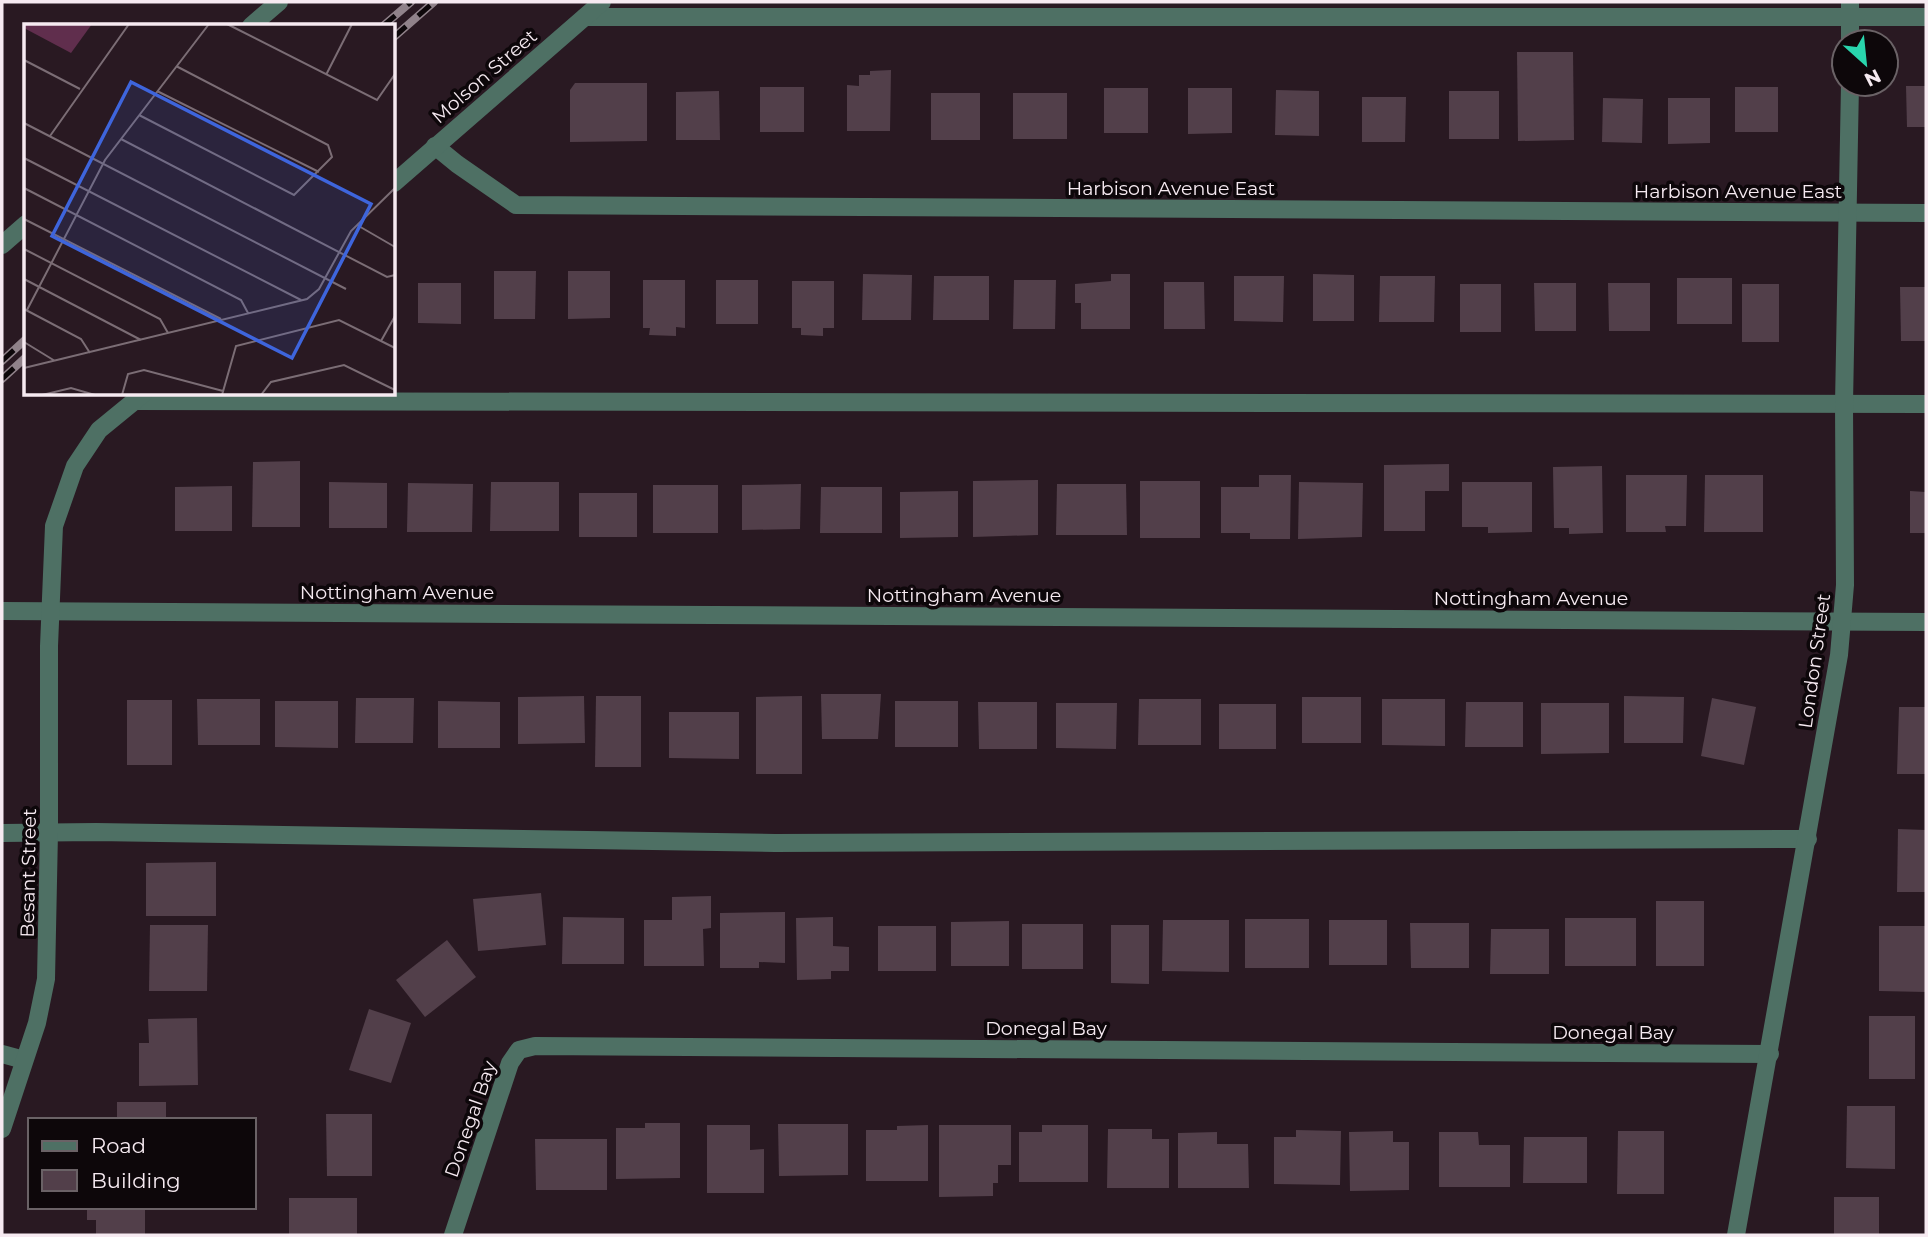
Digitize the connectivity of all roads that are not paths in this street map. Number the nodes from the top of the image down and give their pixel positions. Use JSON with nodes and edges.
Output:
{"nodes":[{"id":1,"x":279,"y":2,"type":"edge"},
{"id":2,"x":602,"y":2,"type":"edge"},
{"id":3,"x":1850,"y":9,"type":"edge"},
{"id":4,"x":585,"y":17,"type":"junction"},
{"id":5,"x":1926,"y":17,"type":"edge"},
{"id":6,"x":253,"y":24,"type":"edge"},
{"id":7,"x":1850,"y":28,"type":"edge"},
{"id":8,"x":1850,"y":98,"type":"edge"},
{"id":9,"x":435,"y":146,"type":"junction"},
{"id":10,"x":396,"y":181,"type":"edge"},
{"id":11,"x":1849,"y":213,"type":"junction"},
{"id":12,"x":1926,"y":213,"type":"edge"},
{"id":13,"x":24,"y":226,"type":"edge"},
{"id":14,"x":2,"y":245,"type":"edge"},
{"id":15,"x":139,"y":397,"type":"edge"},
{"id":16,"x":1844,"y":404,"type":"junction"},
{"id":17,"x":1926,"y":404,"type":"edge"},
{"id":18,"x":50,"y":610,"type":"junction"},
{"id":19,"x":2,"y":611,"type":"edge"},
{"id":20,"x":1842,"y":620,"type":"junction"},
{"id":21,"x":1926,"y":622,"type":"edge"},
{"id":22,"x":50,"y":832,"type":"junction"},
{"id":23,"x":2,"y":833,"type":"edge"},
{"id":24,"x":1808,"y":839,"type":"junction"},
{"id":25,"x":2,"y":1054,"type":"edge"},
{"id":26,"x":1770,"y":1054,"type":"junction"},
{"id":27,"x":24,"y":1060,"type":"junction"},
{"id":28,"x":2,"y":1129,"type":"edge"},
{"id":29,"x":453,"y":1235,"type":"edge"},
{"id":30,"x":1736,"y":1235,"type":"edge"}],
"edges":[{"from":1,"to":6,"type":"street"},
{"from":2,"to":4,"type":"street","name":"Molson Street"},
{"from":3,"to":4,"type":"street"},
{"from":3,"to":5,"type":"street"},
{"from":3,"to":7,"type":"street"},
{"from":4,"to":9,"type":"street","name":"Molson Street"},
{"from":8,"to":11,"type":"street","name":"London Street"},
{"from":9,"to":10,"type":"street","name":"Molson Street"},
{"from":9,"to":11,"type":"street","name":"Harbison Avenue East"},
{"from":11,"to":12,"type":"street","name":"Harbison Avenue East"},
{"from":11,"to":16,"type":"street","name":"London Street"},
{"from":13,"to":14,"type":"street"},
{"from":15,"to":16,"type":"street"},
{"from":15,"to":18,"type":"street"},
{"from":16,"to":17,"type":"street"},
{"from":16,"to":20,"type":"street","name":"London Street"},
{"from":18,"to":19,"type":"street","name":"Nottingham Avenue"},
{"from":18,"to":20,"type":"street","name":"Nottingham Avenue"},
{"from":18,"to":22,"type":"street","name":"Besant Street"},
{"from":20,"to":21,"type":"street","name":"Nottingham Avenue"},
{"from":20,"to":24,"type":"street","name":"London Street"},
{"from":22,"to":23,"type":"street"},
{"from":22,"to":24,"type":"street"},
{"from":22,"to":27,"type":"street","name":"Besant Street"},
{"from":24,"to":26,"type":"street","name":"London Street"},
{"from":25,"to":27,"type":"street"},
{"from":26,"to":29,"type":"street","name":"Donegal Bay"},
{"from":26,"to":30,"type":"street","name":"London Street"},
{"from":27,"to":28,"type":"street","name":"Besant Street"}]}
